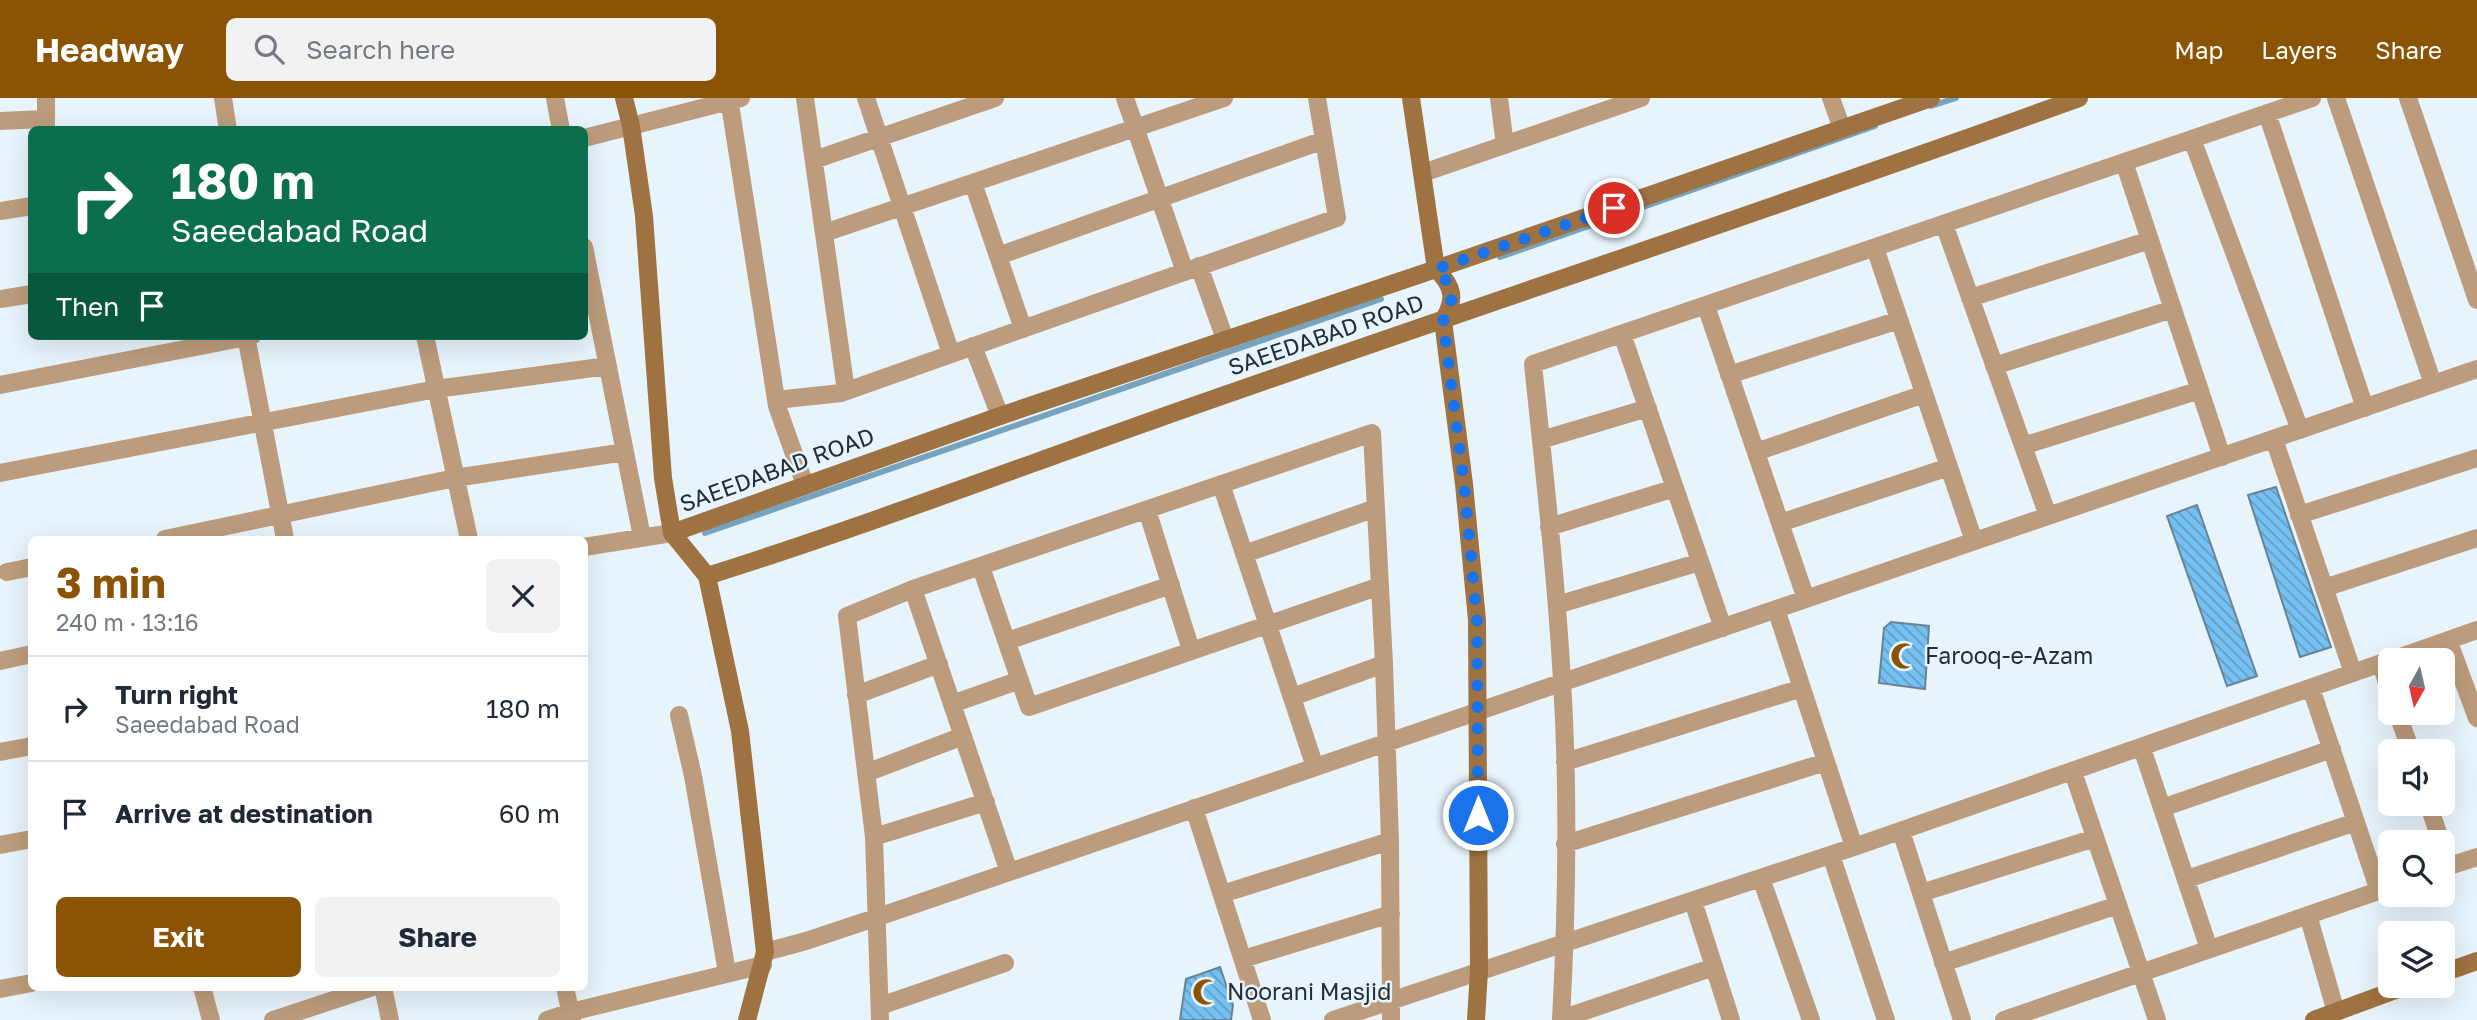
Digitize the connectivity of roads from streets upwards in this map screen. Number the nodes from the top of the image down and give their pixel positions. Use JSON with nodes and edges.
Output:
{"nodes":[{"id":1,"x":46,"y":98,"type":"edge"},
{"id":2,"x":223,"y":98,"type":"edge"},
{"id":3,"x":555,"y":98,"type":"edge"},
{"id":4,"x":624,"y":98,"type":"edge"},
{"id":5,"x":805,"y":98,"type":"edge"},
{"id":6,"x":866,"y":98,"type":"edge"},
{"id":7,"x":995,"y":98,"type":"edge"},
{"id":8,"x":1125,"y":98,"type":"edge"},
{"id":9,"x":1224,"y":98,"type":"edge"},
{"id":10,"x":1317,"y":98,"type":"edge"},
{"id":11,"x":1411,"y":98,"type":"edge"},
{"id":12,"x":1499,"y":98,"type":"edge"},
{"id":13,"x":1641,"y":98,"type":"edge"},
{"id":14,"x":1831,"y":98,"type":"edge"},
{"id":15,"x":1931,"y":98,"type":"edge"},
{"id":16,"x":2079,"y":98,"type":"edge"},
{"id":17,"x":2312,"y":98,"type":"edge"},
{"id":18,"x":2336,"y":98,"type":"edge"},
{"id":19,"x":2408,"y":98,"type":"edge"},
{"id":20,"x":733,"y":99,"type":"edge"},
{"id":21,"x":2267,"y":113,"type":"junction"},
{"id":22,"x":0,"y":121,"type":"edge"},
{"id":23,"x":46,"y":124,"type":"edge"},
{"id":24,"x":227,"y":126,"type":"edge"},
{"id":25,"x":560,"y":126,"type":"edge"},
{"id":26,"x":631,"y":126,"type":"junction"},
{"id":27,"x":1135,"y":128,"type":"junction"},
{"id":28,"x":1842,"y":129,"type":"junction"},
{"id":29,"x":588,"y":137,"type":"edge"},
{"id":30,"x":880,"y":138,"type":"junction"},
{"id":31,"x":2192,"y":139,"type":"junction"},
{"id":32,"x":1324,"y":140,"type":"junction"},
{"id":33,"x":1505,"y":145,"type":"junction"},
{"id":34,"x":814,"y":160,"type":"junction"},
{"id":35,"x":2124,"y":162,"type":"junction"},
{"id":36,"x":1423,"y":173,"type":"junction"},
{"id":37,"x":973,"y":183,"type":"junction"},
{"id":38,"x":1159,"y":198,"type":"junction"},
{"id":39,"x":28,"y":207,"type":"edge"},
{"id":40,"x":902,"y":207,"type":"junction"},
{"id":41,"x":0,"y":211,"type":"edge"},
{"id":42,"x":1944,"y":224,"type":"junction"},
{"id":43,"x":824,"y":233,"type":"junction"},
{"id":44,"x":2150,"y":240,"type":"junction"},
{"id":45,"x":1875,"y":248,"type":"junction"},
{"id":46,"x":998,"y":256,"type":"junction"},
{"id":47,"x":1192,"y":269,"type":"junction"},
{"id":48,"x":1436,"y":269,"type":"junction"},
{"id":49,"x":28,"y":295,"type":"edge"},
{"id":50,"x":1970,"y":298,"type":"junction"},
{"id":51,"x":0,"y":299,"type":"edge"},
{"id":52,"x":589,"y":299,"type":"edge"},
{"id":53,"x":2477,"y":300,"type":"edge"},
{"id":54,"x":1706,"y":306,"type":"junction"},
{"id":55,"x":2173,"y":309,"type":"junction"},
{"id":56,"x":1899,"y":320,"type":"junction"},
{"id":57,"x":1443,"y":321,"type":"junction"},
{"id":58,"x":1023,"y":329,"type":"junction"},
{"id":59,"x":1622,"y":334,"type":"junction"},
{"id":60,"x":1225,"y":339,"type":"junction"},
{"id":61,"x":228,"y":340,"type":"edge"},
{"id":62,"x":249,"y":340,"type":"edge"},
{"id":63,"x":426,"y":340,"type":"edge"},
{"id":64,"x":973,"y":346,"type":"junction"},
{"id":65,"x":951,"y":354,"type":"junction"},
{"id":66,"x":608,"y":366,"type":"junction"},
{"id":67,"x":1994,"y":366,"type":"junction"},
{"id":68,"x":2477,"y":369,"type":"edge"},
{"id":69,"x":1729,"y":375,"type":"junction"},
{"id":70,"x":2433,"y":384,"type":"junction"},
{"id":71,"x":0,"y":385,"type":"edge"},
{"id":72,"x":436,"y":389,"type":"junction"},
{"id":73,"x":2200,"y":390,"type":"junction"},
{"id":74,"x":846,"y":391,"type":"junction"},
{"id":75,"x":1924,"y":394,"type":"junction"},
{"id":76,"x":776,"y":400,"type":"junction"},
{"id":77,"x":1647,"y":408,"type":"junction"},
{"id":78,"x":2365,"y":408,"type":"junction"},
{"id":79,"x":1000,"y":416,"type":"junction"},
{"id":80,"x":263,"y":422,"type":"junction"},
{"id":81,"x":2301,"y":430,"type":"junction"},
{"id":82,"x":2274,"y":439,"type":"junction"},
{"id":83,"x":1541,"y":440,"type":"junction"},
{"id":84,"x":2023,"y":446,"type":"junction"},
{"id":85,"x":625,"y":452,"type":"junction"},
{"id":86,"x":1756,"y":452,"type":"junction"},
{"id":87,"x":2222,"y":457,"type":"junction"},
{"id":88,"x":2477,"y":458,"type":"edge"},
{"id":89,"x":1949,"y":467,"type":"junction"},
{"id":90,"x":0,"y":473,"type":"edge"},
{"id":91,"x":455,"y":478,"type":"junction"},
{"id":92,"x":1221,"y":484,"type":"junction"},
{"id":93,"x":805,"y":485,"type":"junction"},
{"id":94,"x":1675,"y":488,"type":"junction"},
{"id":95,"x":1376,"y":509,"type":"junction"},
{"id":96,"x":1147,"y":510,"type":"junction"},
{"id":97,"x":280,"y":515,"type":"junction"},
{"id":98,"x":2299,"y":515,"type":"junction"},
{"id":99,"x":2048,"y":516,"type":"junction"},
{"id":100,"x":1780,"y":523,"type":"junction"},
{"id":101,"x":1549,"y":527,"type":"junction"},
{"id":102,"x":673,"y":533,"type":"junction"},
{"id":103,"x":178,"y":536,"type":"edge"},
{"id":104,"x":284,"y":536,"type":"edge"},
{"id":105,"x":468,"y":536,"type":"edge"},
{"id":106,"x":642,"y":537,"type":"junction"},
{"id":107,"x":2477,"y":538,"type":"edge"},
{"id":108,"x":1974,"y":541,"type":"junction"},
{"id":109,"x":588,"y":546,"type":"edge"},
{"id":110,"x":1244,"y":554,"type":"junction"},
{"id":111,"x":1700,"y":562,"type":"junction"},
{"id":112,"x":981,"y":566,"type":"junction"},
{"id":113,"x":28,"y":568,"type":"edge"},
{"id":114,"x":7,"y":572,"type":"dead end"},
{"id":115,"x":707,"y":576,"type":"junction"},
{"id":116,"x":1171,"y":585,"type":"junction"},
{"id":117,"x":1380,"y":586,"type":"junction"},
{"id":118,"x":2324,"y":588,"type":"junction"},
{"id":119,"x":913,"y":589,"type":"junction"},
{"id":120,"x":1806,"y":599,"type":"junction"},
{"id":121,"x":1557,"y":605,"type":"junction"},
{"id":122,"x":1776,"y":609,"type":"junction"},
{"id":123,"x":1267,"y":623,"type":"junction"},
{"id":124,"x":1723,"y":628,"type":"junction"},
{"id":125,"x":2477,"y":630,"type":"edge"},
{"id":126,"x":2448,"y":640,"type":"junction"},
{"id":127,"x":1007,"y":641,"type":"junction"},
{"id":128,"x":2425,"y":648,"type":"edge"},
{"id":129,"x":1191,"y":650,"type":"junction"},
{"id":130,"x":28,"y":655,"type":"edge"},
{"id":131,"x":0,"y":660,"type":"edge"},
{"id":132,"x":939,"y":664,"type":"junction"},
{"id":133,"x":1384,"y":664,"type":"junction"},
{"id":134,"x":2378,"y":665,"type":"edge"},
{"id":135,"x":2353,"y":674,"type":"junction"},
{"id":136,"x":1020,"y":680,"type":"junction"},
{"id":137,"x":1562,"y":682,"type":"junction"},
{"id":138,"x":1802,"y":688,"type":"junction"},
{"id":139,"x":2311,"y":688,"type":"junction"},
{"id":140,"x":856,"y":695,"type":"junction"},
{"id":141,"x":1292,"y":697,"type":"junction"},
{"id":142,"x":953,"y":704,"type":"junction"},
{"id":143,"x":1478,"y":712,"type":"junction"},
{"id":144,"x":679,"y":715,"type":"dead end"},
{"id":145,"x":2477,"y":718,"type":"edge"},
{"id":146,"x":963,"y":736,"type":"junction"},
{"id":147,"x":1386,"y":743,"type":"junction"},
{"id":148,"x":28,"y":747,"type":"edge"},
{"id":149,"x":2142,"y":748,"type":"junction"},
{"id":150,"x":2332,"y":749,"type":"junction"},
{"id":151,"x":0,"y":752,"type":"edge"},
{"id":152,"x":1565,"y":762,"type":"junction"},
{"id":153,"x":1826,"y":762,"type":"junction"},
{"id":154,"x":1315,"y":767,"type":"junction"},
{"id":155,"x":2073,"y":772,"type":"junction"},
{"id":156,"x":866,"y":773,"type":"junction"},
{"id":157,"x":986,"y":802,"type":"junction"},
{"id":158,"x":1194,"y":808,"type":"junction"},
{"id":159,"x":2162,"y":808,"type":"junction"},
{"id":160,"x":2356,"y":822,"type":"junction"},
{"id":161,"x":1901,"y":831,"type":"junction"},
{"id":162,"x":874,"y":837,"type":"junction"},
{"id":163,"x":2095,"y":838,"type":"junction"},
{"id":164,"x":28,"y":840,"type":"edge"},
{"id":165,"x":1390,"y":841,"type":"junction"},
{"id":166,"x":1565,"y":844,"type":"junction"},
{"id":167,"x":0,"y":845,"type":"edge"},
{"id":168,"x":1854,"y":847,"type":"junction"},
{"id":169,"x":1831,"y":855,"type":"junction"},
{"id":170,"x":2477,"y":857,"type":"edge"},
{"id":171,"x":2455,"y":864,"type":"edge"},
{"id":172,"x":1009,"y":872,"type":"junction"},
{"id":173,"x":2378,"y":873,"type":"edge"},
{"id":174,"x":1761,"y":878,"type":"junction"},
{"id":175,"x":2187,"y":879,"type":"junction"},
{"id":176,"x":2378,"y":891,"type":"edge"},
{"id":177,"x":1921,"y":893,"type":"junction"},
{"id":178,"x":1222,"y":894,"type":"junction"},
{"id":179,"x":1693,"y":901,"type":"junction"},
{"id":180,"x":2118,"y":905,"type":"junction"},
{"id":181,"x":1391,"y":914,"type":"junction"},
{"id":182,"x":2308,"y":915,"type":"junction"},
{"id":183,"x":878,"y":917,"type":"junction"},
{"id":184,"x":1565,"y":943,"type":"junction"},
{"id":185,"x":2209,"y":949,"type":"junction"},
{"id":186,"x":764,"y":958,"type":"junction"},
{"id":187,"x":1243,"y":959,"type":"junction"},
{"id":188,"x":2477,"y":961,"type":"edge"},
{"id":189,"x":1944,"y":963,"type":"junction"},
{"id":190,"x":1005,"y":964,"type":"dead end"},
{"id":191,"x":1714,"y":968,"type":"junction"},
{"id":192,"x":2455,"y":969,"type":"edge"},
{"id":193,"x":1479,"y":971,"type":"junction"},
{"id":194,"x":727,"y":972,"type":"junction"},
{"id":195,"x":2141,"y":973,"type":"junction"},
{"id":196,"x":28,"y":984,"type":"edge"},
{"id":197,"x":0,"y":989,"type":"edge"},
{"id":198,"x":203,"y":991,"type":"edge"},
{"id":199,"x":361,"y":991,"type":"edge"},
{"id":200,"x":384,"y":991,"type":"edge"},
{"id":201,"x":566,"y":991,"type":"edge"},
{"id":202,"x":2378,"y":996,"type":"edge"},
{"id":203,"x":1392,"y":1000,"type":"junction"},
{"id":204,"x":2336,"y":1012,"type":"junction"},
{"id":205,"x":880,"y":1013,"type":"edge"},
{"id":206,"x":572,"y":1016,"type":"edge"},
{"id":207,"x":1561,"y":1019,"type":"edge"},
{"id":208,"x":211,"y":1020,"type":"edge"},
{"id":209,"x":273,"y":1020,"type":"edge"},
{"id":210,"x":390,"y":1020,"type":"edge"},
{"id":211,"x":547,"y":1020,"type":"edge"},
{"id":212,"x":747,"y":1020,"type":"edge"},
{"id":213,"x":1262,"y":1020,"type":"edge"},
{"id":214,"x":1333,"y":1020,"type":"edge"},
{"id":215,"x":1391,"y":1020,"type":"edge"},
{"id":216,"x":1476,"y":1020,"type":"edge"},
{"id":217,"x":1731,"y":1020,"type":"edge"},
{"id":218,"x":1811,"y":1020,"type":"edge"},
{"id":219,"x":1886,"y":1020,"type":"edge"},
{"id":220,"x":1962,"y":1020,"type":"edge"},
{"id":221,"x":2004,"y":1020,"type":"edge"},
{"id":222,"x":2157,"y":1020,"type":"edge"},
{"id":223,"x":2314,"y":1020,"type":"edge"}],
"edges":[{"from":1,"to":23,"type":"street"},
{"from":2,"to":24,"type":"street"},
{"from":3,"to":25,"type":"street"},
{"from":4,"to":26,"type":"street"},
{"from":5,"to":34,"type":"street"},
{"from":6,"to":30,"type":"street"},
{"from":7,"to":30,"type":"street"},
{"from":8,"to":27,"type":"street"},
{"from":9,"to":27,"type":"street"},
{"from":10,"to":32,"type":"street"},
{"from":11,"to":36,"type":"street"},
{"from":12,"to":33,"type":"street"},
{"from":13,"to":33,"type":"street"},
{"from":14,"to":28,"type":"street"},
{"from":15,"to":28,"type":"street","name":"SAEEDABAD ROAD"},
{"from":16,"to":57,"type":"street","name":"SAEEDABAD ROAD"},
{"from":17,"to":21,"type":"street"},
{"from":18,"to":70,"type":"street"},
{"from":19,"to":53,"type":"street"},
{"from":20,"to":26,"type":"street"},
{"from":20,"to":76,"type":"street"},
{"from":21,"to":31,"type":"street"},
{"from":21,"to":78,"type":"street"},
{"from":22,"to":23,"type":"street"},
{"from":26,"to":29,"type":"street"},
{"from":26,"to":102,"type":"street"},
{"from":27,"to":37,"type":"street"},
{"from":27,"to":38,"type":"street"},
{"from":28,"to":48,"type":"street","name":"SAEEDABAD ROAD"},
{"from":30,"to":34,"type":"street"},
{"from":30,"to":40,"type":"street"},
{"from":31,"to":35,"type":"street"},
{"from":31,"to":81,"type":"street"},
{"from":32,"to":38,"type":"street"},
{"from":32,"to":47,"type":"street"},
{"from":33,"to":36,"type":"street"},
{"from":34,"to":43,"type":"street"},
{"from":35,"to":42,"type":"street"},
{"from":35,"to":44,"type":"street"},
{"from":36,"to":48,"type":"street"},
{"from":37,"to":40,"type":"street"},
{"from":37,"to":46,"type":"street"},
{"from":38,"to":46,"type":"street"},
{"from":38,"to":47,"type":"street"},
{"from":39,"to":41,"type":"street"},
{"from":40,"to":43,"type":"street"},
{"from":40,"to":65,"type":"street"},
{"from":42,"to":45,"type":"street"},
{"from":42,"to":50,"type":"street"},
{"from":43,"to":74,"type":"street"},
{"from":44,"to":50,"type":"street"},
{"from":44,"to":55,"type":"street"},
{"from":45,"to":54,"type":"street"},
{"from":45,"to":56,"type":"street"},
{"from":46,"to":58,"type":"street"},
{"from":47,"to":58,"type":"street"},
{"from":47,"to":60,"type":"street"},
{"from":48,"to":57,"type":"street"},
{"from":48,"to":60,"type":"street","name":"SAEEDABAD ROAD"},
{"from":49,"to":51,"type":"street"},
{"from":50,"to":67,"type":"street"},
{"from":52,"to":66,"type":"street"},
{"from":54,"to":59,"type":"street"},
{"from":54,"to":69,"type":"street"},
{"from":55,"to":67,"type":"street"},
{"from":55,"to":73,"type":"street"},
{"from":56,"to":69,"type":"street"},
{"from":56,"to":75,"type":"street"},
{"from":57,"to":115,"type":"street","name":"SAEEDABAD ROAD"},
{"from":57,"to":143,"type":"street"},
{"from":58,"to":64,"type":"street"},
{"from":59,"to":77,"type":"street"},
{"from":59,"to":83,"type":"street"},
{"from":60,"to":79,"type":"street","name":"SAEEDABAD ROAD"},
{"from":61,"to":71,"type":"street"},
{"from":62,"to":80,"type":"street"},
{"from":63,"to":72,"type":"street"},
{"from":64,"to":65,"type":"street"},
{"from":64,"to":79,"type":"street"},
{"from":65,"to":74,"type":"street"},
{"from":66,"to":72,"type":"street"},
{"from":66,"to":85,"type":"street"},
{"from":67,"to":84,"type":"street"},
{"from":68,"to":70,"type":"street"},
{"from":69,"to":86,"type":"street"},
{"from":70,"to":78,"type":"street"},
{"from":72,"to":80,"type":"street"},
{"from":72,"to":91,"type":"street"},
{"from":73,"to":84,"type":"street"},
{"from":73,"to":87,"type":"street"},
{"from":74,"to":76,"type":"street"},
{"from":75,"to":86,"type":"street"},
{"from":75,"to":89,"type":"street"},
{"from":76,"to":93,"type":"street"},
{"from":77,"to":83,"type":"street"},
{"from":77,"to":94,"type":"street"},
{"from":78,"to":81,"type":"street"},
{"from":79,"to":93,"type":"street","name":"SAEEDABAD ROAD"},
{"from":80,"to":90,"type":"street"},
{"from":80,"to":97,"type":"street"},
{"from":81,"to":82,"type":"street"},
{"from":82,"to":87,"type":"street"},
{"from":82,"to":98,"type":"street"},
{"from":83,"to":101,"type":"street"},
{"from":84,"to":99,"type":"street"},
{"from":85,"to":91,"type":"street"},
{"from":85,"to":106,"type":"street"},
{"from":86,"to":100,"type":"street"},
{"from":87,"to":99,"type":"street"},
{"from":88,"to":98,"type":"street"},
{"from":89,"to":100,"type":"street"},
{"from":89,"to":108,"type":"street"},
{"from":91,"to":97,"type":"street"},
{"from":91,"to":105,"type":"street"},
{"from":92,"to":95,"type":"street"},
{"from":92,"to":96,"type":"street"},
{"from":92,"to":110,"type":"street"},
{"from":93,"to":102,"type":"street","name":"SAEEDABAD ROAD"},
{"from":94,"to":101,"type":"street"},
{"from":94,"to":111,"type":"street"},
{"from":95,"to":110,"type":"street"},
{"from":95,"to":117,"type":"street"},
{"from":96,"to":112,"type":"street"},
{"from":96,"to":116,"type":"street"},
{"from":97,"to":103,"type":"street"},
{"from":97,"to":104,"type":"street"},
{"from":98,"to":118,"type":"street"},
{"from":99,"to":108,"type":"street"},
{"from":100,"to":120,"type":"street"},
{"from":101,"to":121,"type":"street"},
{"from":102,"to":106,"type":"street"},
{"from":102,"to":115,"type":"street"},
{"from":106,"to":109,"type":"street"},
{"from":107,"to":118,"type":"street"},
{"from":108,"to":120,"type":"street"},
{"from":110,"to":123,"type":"street"},
{"from":111,"to":121,"type":"street"},
{"from":111,"to":124,"type":"street"},
{"from":112,"to":119,"type":"street"},
{"from":112,"to":127,"type":"street"},
{"from":113,"to":114,"type":"street"},
{"from":115,"to":186,"type":"street"},
{"from":116,"to":127,"type":"street"},
{"from":116,"to":129,"type":"street"},
{"from":117,"to":123,"type":"street"},
{"from":117,"to":133,"type":"street"},
{"from":118,"to":135,"type":"street"},
{"from":119,"to":132,"type":"street"},
{"from":119,"to":140,"type":"street"},
{"from":120,"to":122,"type":"street"},
{"from":121,"to":137,"type":"street"},
{"from":122,"to":124,"type":"street"},
{"from":122,"to":138,"type":"street"},
{"from":123,"to":129,"type":"street"},
{"from":123,"to":141,"type":"street"},
{"from":124,"to":137,"type":"street"},
{"from":125,"to":126,"type":"street"},
{"from":126,"to":128,"type":"street"},
{"from":126,"to":145,"type":"street"},
{"from":127,"to":136,"type":"street"},
{"from":129,"to":136,"type":"street"},
{"from":130,"to":131,"type":"street"},
{"from":132,"to":140,"type":"street"},
{"from":132,"to":142,"type":"street"},
{"from":133,"to":141,"type":"street"},
{"from":133,"to":147,"type":"street"},
{"from":134,"to":135,"type":"street"},
{"from":135,"to":139,"type":"street"},
{"from":136,"to":142,"type":"street"},
{"from":137,"to":143,"type":"street"},
{"from":137,"to":152,"type":"street"},
{"from":138,"to":152,"type":"street"},
{"from":138,"to":153,"type":"street"},
{"from":139,"to":149,"type":"street"},
{"from":139,"to":150,"type":"street"},
{"from":140,"to":156,"type":"street"},
{"from":141,"to":154,"type":"street"},
{"from":142,"to":146,"type":"street"},
{"from":143,"to":147,"type":"street"},
{"from":143,"to":193,"type":"street"},
{"from":144,"to":194,"type":"street"},
{"from":146,"to":156,"type":"street"},
{"from":146,"to":157,"type":"street"},
{"from":147,"to":154,"type":"street"},
{"from":147,"to":165,"type":"street"},
{"from":148,"to":151,"type":"street"},
{"from":149,"to":155,"type":"street"},
{"from":149,"to":159,"type":"street"},
{"from":150,"to":159,"type":"street"},
{"from":150,"to":160,"type":"street"},
{"from":152,"to":166,"type":"street"},
{"from":153,"to":166,"type":"street"},
{"from":153,"to":168,"type":"street"},
{"from":154,"to":158,"type":"street"},
{"from":155,"to":161,"type":"street"},
{"from":155,"to":163,"type":"street"},
{"from":156,"to":162,"type":"street"},
{"from":157,"to":162,"type":"street"},
{"from":157,"to":172,"type":"street"},
{"from":158,"to":172,"type":"street"},
{"from":158,"to":178,"type":"street"},
{"from":159,"to":175,"type":"street"},
{"from":160,"to":173,"type":"street"},
{"from":160,"to":175,"type":"street"},
{"from":161,"to":168,"type":"street"},
{"from":161,"to":177,"type":"street"},
{"from":162,"to":183,"type":"street"},
{"from":163,"to":177,"type":"street"},
{"from":163,"to":180,"type":"street"},
{"from":164,"to":167,"type":"street"},
{"from":165,"to":178,"type":"street"},
{"from":165,"to":181,"type":"street"},
{"from":166,"to":184,"type":"street"},
{"from":168,"to":169,"type":"street"},
{"from":169,"to":174,"type":"street"},
{"from":169,"to":219,"type":"street"},
{"from":170,"to":171,"type":"street"},
{"from":172,"to":183,"type":"street"},
{"from":174,"to":179,"type":"street"},
{"from":174,"to":218,"type":"street"},
{"from":175,"to":185,"type":"street"},
{"from":176,"to":182,"type":"street"},
{"from":177,"to":189,"type":"street"},
{"from":178,"to":187,"type":"street"},
{"from":179,"to":184,"type":"street"},
{"from":179,"to":191,"type":"street"},
{"from":180,"to":189,"type":"street"},
{"from":180,"to":195,"type":"street"},
{"from":181,"to":187,"type":"street"},
{"from":181,"to":203,"type":"street"},
{"from":182,"to":185,"type":"street"},
{"from":182,"to":204,"type":"street"},
{"from":183,"to":186,"type":"street"},
{"from":183,"to":205,"type":"street"},
{"from":184,"to":193,"type":"street"},
{"from":184,"to":207,"type":"street"},
{"from":185,"to":195,"type":"street"},
{"from":186,"to":194,"type":"street"},
{"from":186,"to":212,"type":"street"},
{"from":187,"to":213,"type":"street"},
{"from":188,"to":192,"type":"street"},
{"from":189,"to":220,"type":"street"},
{"from":190,"to":205,"type":"street"},
{"from":191,"to":207,"type":"street"},
{"from":191,"to":217,"type":"street"},
{"from":193,"to":203,"type":"street"},
{"from":193,"to":216,"type":"street"},
{"from":194,"to":206,"type":"street"},
{"from":195,"to":221,"type":"street"},
{"from":195,"to":222,"type":"street"},
{"from":196,"to":197,"type":"street"},
{"from":198,"to":208,"type":"street"},
{"from":199,"to":209,"type":"street"},
{"from":200,"to":210,"type":"street"},
{"from":201,"to":206,"type":"street"},
{"from":202,"to":204,"type":"street"},
{"from":203,"to":214,"type":"street"},
{"from":203,"to":215,"type":"street"},
{"from":204,"to":223,"type":"street"},
{"from":206,"to":211,"type":"street"}]}
